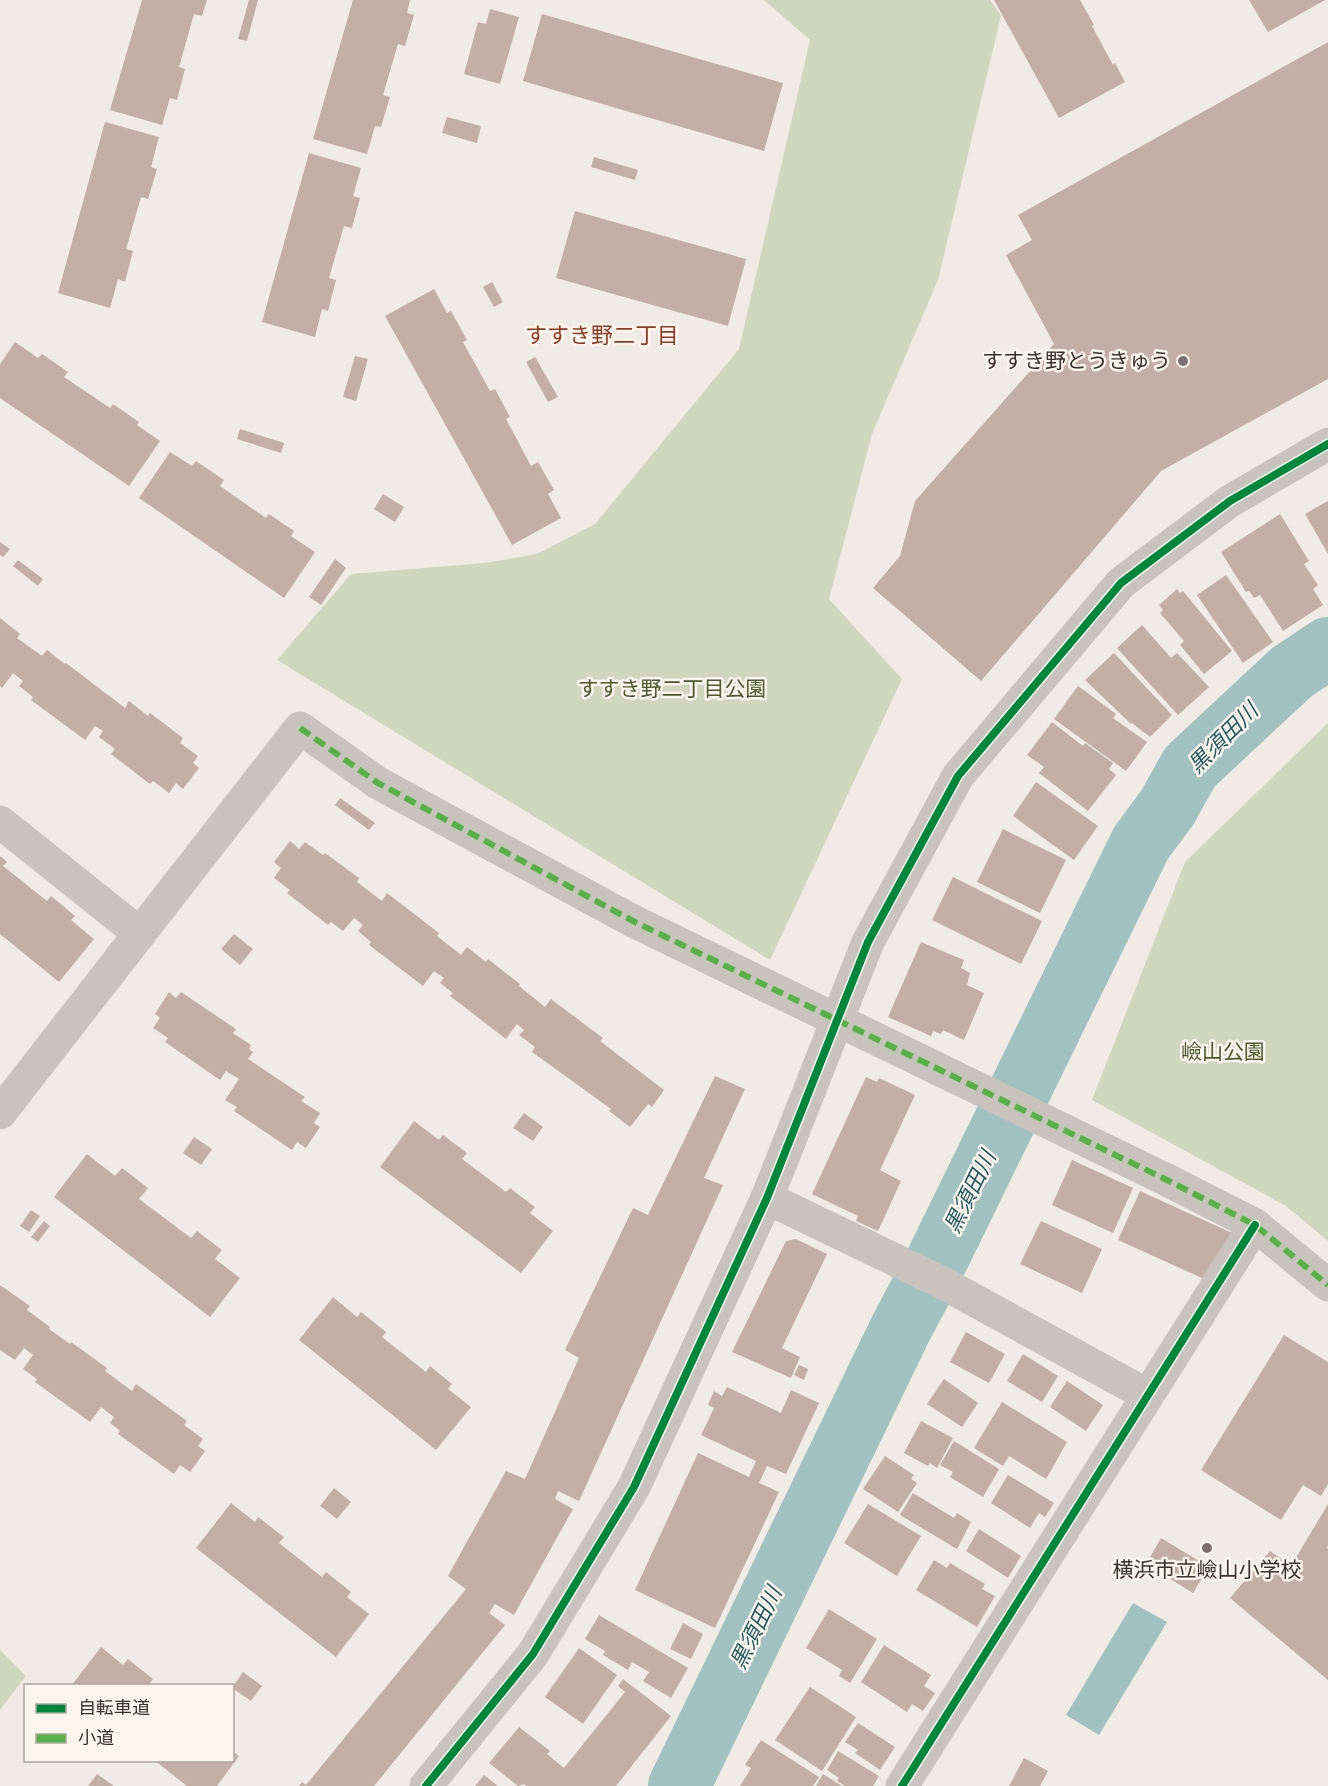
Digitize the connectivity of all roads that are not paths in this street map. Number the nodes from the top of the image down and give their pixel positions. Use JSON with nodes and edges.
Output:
{"nodes":[{"id":1,"x":1328,"y":444,"type":"edge"},
{"id":2,"x":0,"y":822,"type":"edge"},
{"id":3,"x":140,"y":934,"type":"junction"},
{"id":4,"x":0,"y":1113,"type":"edge"},
{"id":5,"x":767,"y":1198,"type":"junction"},
{"id":6,"x":1255,"y":1226,"type":"junction"},
{"id":7,"x":1328,"y":1285,"type":"edge"},
{"id":8,"x":1147,"y":1395,"type":"junction"},
{"id":9,"x":426,"y":1786,"type":"edge"},
{"id":10,"x":902,"y":1786,"type":"edge"}],
"edges":[{"from":1,"to":5,"type":"street"},
{"from":2,"to":3,"type":"street"},
{"from":3,"to":4,"type":"street"},
{"from":3,"to":6,"type":"street","bridge":true},
{"from":5,"to":8,"type":"street"},
{"from":5,"to":9,"type":"street"},
{"from":6,"to":7,"type":"street"},
{"from":6,"to":8,"type":"street"},
{"from":8,"to":10,"type":"street"}]}
